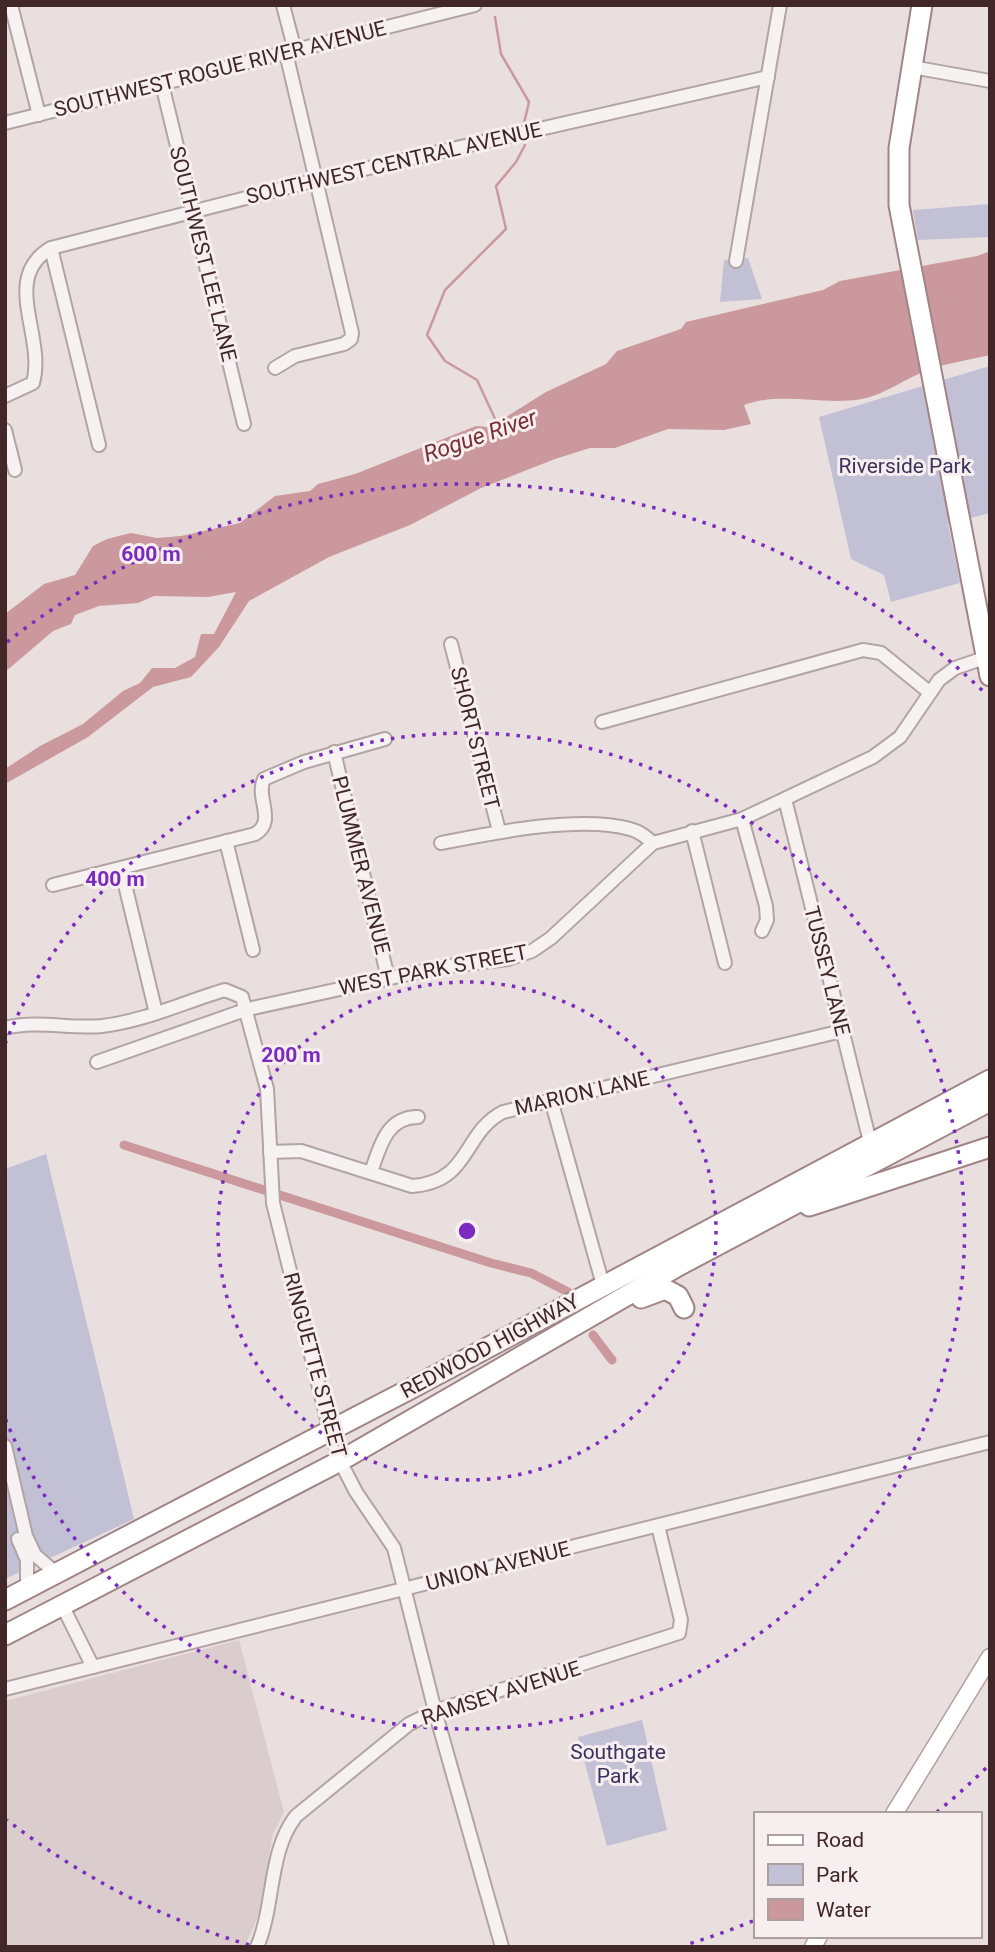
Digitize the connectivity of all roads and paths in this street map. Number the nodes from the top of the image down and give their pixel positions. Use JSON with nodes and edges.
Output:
{"nodes":[{"id":1,"x":11,"y":5,"type":"edge"},
{"id":2,"x":283,"y":5,"type":"edge"},
{"id":3,"x":475,"y":5,"type":"edge"},
{"id":4,"x":780,"y":5,"type":"edge"},
{"id":5,"x":922,"y":5,"type":"edge"},
{"id":6,"x":290,"y":52,"type":"junction"},
{"id":7,"x":912,"y":67,"type":"junction"},
{"id":8,"x":768,"y":77,"type":"junction"},
{"id":9,"x":990,"y":80,"type":"edge"},
{"id":10,"x":162,"y":84,"type":"junction"},
{"id":11,"x":39,"y":115,"type":"junction"},
{"id":12,"x":5,"y":123,"type":"edge"},
{"id":13,"x":316,"y":180,"type":"junction"},
{"id":14,"x":193,"y":210,"type":"junction"},
{"id":15,"x":51,"y":248,"type":"junction"},
{"id":16,"x":736,"y":261,"type":"dead end"},
{"id":17,"x":275,"y":368,"type":"dead end"},
{"id":18,"x":5,"y":396,"type":"edge"},
{"id":19,"x":244,"y":424,"type":"dead end"},
{"id":20,"x":5,"y":430,"type":"edge"},
{"id":21,"x":99,"y":445,"type":"dead end"},
{"id":22,"x":15,"y":470,"type":"dead end"},
{"id":23,"x":451,"y":644,"type":"dead end"},
{"id":24,"x":989,"y":662,"type":"edge"},
{"id":25,"x":929,"y":692,"type":"junction"},
{"id":26,"x":602,"y":722,"type":"dead end"},
{"id":27,"x":385,"y":739,"type":"dead end"},
{"id":28,"x":334,"y":752,"type":"junction"},
{"id":29,"x":785,"y":799,"type":"junction"},
{"id":30,"x":741,"y":819,"type":"junction"},
{"id":31,"x":499,"y":831,"type":"junction"},
{"id":32,"x":692,"y":831,"type":"junction"},
{"id":33,"x":226,"y":841,"type":"junction"},
{"id":34,"x":441,"y":843,"type":"dead end"},
{"id":35,"x":653,"y":843,"type":"junction"},
{"id":36,"x":121,"y":868,"type":"junction"},
{"id":37,"x":53,"y":885,"type":"dead end"},
{"id":38,"x":762,"y":931,"type":"dead end"},
{"id":39,"x":253,"y":950,"type":"dead end"},
{"id":40,"x":725,"y":963,"type":"dead end"},
{"id":41,"x":388,"y":978,"type":"junction"},
{"id":42,"x":248,"y":1009,"type":"junction"},
{"id":43,"x":156,"y":1013,"type":"junction"},
{"id":44,"x":5,"y":1028,"type":"edge"},
{"id":45,"x":842,"y":1031,"type":"junction"},
{"id":46,"x":97,"y":1062,"type":"dead end"},
{"id":47,"x":984,"y":1082,"type":"edge"},
{"id":48,"x":551,"y":1100,"type":"junction"},
{"id":49,"x":990,"y":1101,"type":"edge"},
{"id":50,"x":418,"y":1117,"type":"dead end"},
{"id":51,"x":870,"y":1143,"type":"junction"},
{"id":52,"x":990,"y":1147,"type":"edge"},
{"id":53,"x":270,"y":1152,"type":"junction"},
{"id":54,"x":371,"y":1172,"type":"junction"},
{"id":55,"x":746,"y":1229,"type":"junction"},
{"id":56,"x":603,"y":1285,"type":"junction"},
{"id":57,"x":684,"y":1308,"type":"dead end"},
{"id":58,"x":531,"y":1353,"type":"junction"},
{"id":59,"x":330,"y":1431,"type":"junction"},
{"id":60,"x":990,"y":1442,"type":"edge"},
{"id":61,"x":5,"y":1446,"type":"edge"},
{"id":62,"x":340,"y":1461,"type":"junction"},
{"id":63,"x":658,"y":1526,"type":"junction"},
{"id":64,"x":22,"y":1537,"type":"junction"},
{"id":65,"x":56,"y":1573,"type":"junction"},
{"id":66,"x":27,"y":1588,"type":"junction"},
{"id":67,"x":405,"y":1588,"type":"junction"},
{"id":68,"x":5,"y":1600,"type":"edge"},
{"id":69,"x":62,"y":1605,"type":"junction"},
{"id":70,"x":5,"y":1634,"type":"edge"},
{"id":71,"x":990,"y":1657,"type":"edge"},
{"id":72,"x":93,"y":1667,"type":"junction"},
{"id":73,"x":5,"y":1689,"type":"edge"},
{"id":74,"x":435,"y":1711,"type":"junction"},
{"id":75,"x":895,"y":1812,"type":"edge"},
{"id":76,"x":257,"y":1947,"type":"edge"},
{"id":77,"x":502,"y":1947,"type":"edge"}],
"edges":[{"from":1,"to":11,"type":"street"},
{"from":2,"to":6,"type":"street"},
{"from":3,"to":6,"type":"street","name":"SOUTHWEST ROGUE RIVER AVENUE"},
{"from":4,"to":8,"type":"street"},
{"from":5,"to":7,"type":"highway"},
{"from":6,"to":10,"type":"street","name":"SOUTHWEST ROGUE RIVER AVENUE"},
{"from":6,"to":13,"type":"street"},
{"from":7,"to":9,"type":"street"},
{"from":7,"to":24,"type":"highway"},
{"from":8,"to":13,"type":"street","name":"SOUTHWEST CENTRAL AVENUE"},
{"from":8,"to":16,"type":"street"},
{"from":10,"to":11,"type":"street","name":"SOUTHWEST ROGUE RIVER AVENUE"},
{"from":10,"to":14,"type":"street","name":"SOUTHWEST LEE LANE"},
{"from":11,"to":12,"type":"street","name":"SOUTHWEST ROGUE RIVER AVENUE"},
{"from":13,"to":14,"type":"street","name":"SOUTHWEST CENTRAL AVENUE"},
{"from":13,"to":17,"type":"street"},
{"from":14,"to":15,"type":"street","name":"SOUTHWEST CENTRAL AVENUE"},
{"from":14,"to":19,"type":"street","name":"SOUTHWEST LEE LANE"},
{"from":15,"to":18,"type":"street","name":"SOUTHWEST CENTRAL AVENUE"},
{"from":15,"to":21,"type":"street"},
{"from":20,"to":22,"type":"street"},
{"from":23,"to":31,"type":"street","name":"SHORT STREET"},
{"from":24,"to":25,"type":"street","name":"WEST PARK STREET"},
{"from":25,"to":26,"type":"street"},
{"from":25,"to":29,"type":"street","name":"WEST PARK STREET"},
{"from":27,"to":28,"type":"street"},
{"from":28,"to":33,"type":"street"},
{"from":28,"to":41,"type":"street","name":"PLUMMER AVENUE"},
{"from":29,"to":30,"type":"street","name":"WEST PARK STREET"},
{"from":29,"to":45,"type":"street","name":"TUSSEY LANE"},
{"from":30,"to":32,"type":"street","name":"WEST PARK STREET"},
{"from":30,"to":38,"type":"street"},
{"from":31,"to":34,"type":"street","name":"SHORT STREET"},
{"from":31,"to":35,"type":"street","name":"SHORT STREET"},
{"from":32,"to":35,"type":"street","name":"WEST PARK STREET"},
{"from":32,"to":40,"type":"street"},
{"from":33,"to":36,"type":"street"},
{"from":33,"to":39,"type":"street"},
{"from":35,"to":41,"type":"street","name":"WEST PARK STREET"},
{"from":36,"to":37,"type":"street"},
{"from":36,"to":43,"type":"street"},
{"from":41,"to":42,"type":"street","name":"WEST PARK STREET"},
{"from":42,"to":43,"type":"street"},
{"from":42,"to":46,"type":"street","name":"WEST PARK STREET"},
{"from":42,"to":53,"type":"street","name":"RINGUETTE STREET"},
{"from":43,"to":44,"type":"street"},
{"from":45,"to":48,"type":"street","name":"MARION LANE"},
{"from":45,"to":51,"type":"street","name":"TUSSEY LANE"},
{"from":47,"to":51,"type":"highway","name":"REDWOOD HIGHWAY"},
{"from":48,"to":54,"type":"street","name":"MARION LANE"},
{"from":48,"to":56,"type":"street"},
{"from":49,"to":55,"type":"highway"},
{"from":50,"to":54,"type":"street"},
{"from":51,"to":56,"type":"highway","name":"REDWOOD HIGHWAY"},
{"from":52,"to":55,"type":"highway"},
{"from":53,"to":54,"type":"street","name":"MARION LANE"},
{"from":53,"to":59,"type":"street","name":"RINGUETTE STREET"},
{"from":55,"to":58,"type":"highway","name":"REDWOOD HIGHWAY"},
{"from":56,"to":59,"type":"highway","name":"REDWOOD HIGHWAY"},
{"from":57,"to":58,"type":"highway"},
{"from":58,"to":62,"type":"highway","name":"REDWOOD HIGHWAY"},
{"from":59,"to":62,"type":"street","name":"RINGUETTE STREET"},
{"from":59,"to":65,"type":"highway","name":"REDWOOD HIGHWAY"},
{"from":60,"to":63,"type":"street","name":"UNION AVENUE"},
{"from":61,"to":64,"type":"street"},
{"from":62,"to":67,"type":"street","name":"RINGUETTE STREET"},
{"from":62,"to":69,"type":"highway","name":"REDWOOD HIGHWAY"},
{"from":63,"to":67,"type":"street","name":"UNION AVENUE"},
{"from":63,"to":74,"type":"street","name":"RAMSEY AVENUE"},
{"from":64,"to":65,"type":"street"},
{"from":64,"to":66,"type":"street"},
{"from":65,"to":66,"type":"highway","name":"REDWOOD HIGHWAY"},
{"from":66,"to":68,"type":"highway","name":"REDWOOD HIGHWAY"},
{"from":67,"to":72,"type":"street","name":"UNION AVENUE"},
{"from":67,"to":74,"type":"street","name":"RINGUETTE STREET"},
{"from":69,"to":70,"type":"highway","name":"REDWOOD HIGHWAY"},
{"from":69,"to":72,"type":"street"},
{"from":71,"to":75,"type":"main road"},
{"from":72,"to":73,"type":"street","name":"UNION AVENUE"},
{"from":74,"to":76,"type":"street","name":"RAMSEY AVENUE"},
{"from":74,"to":77,"type":"street","name":"RINGUETTE STREET"}]}
